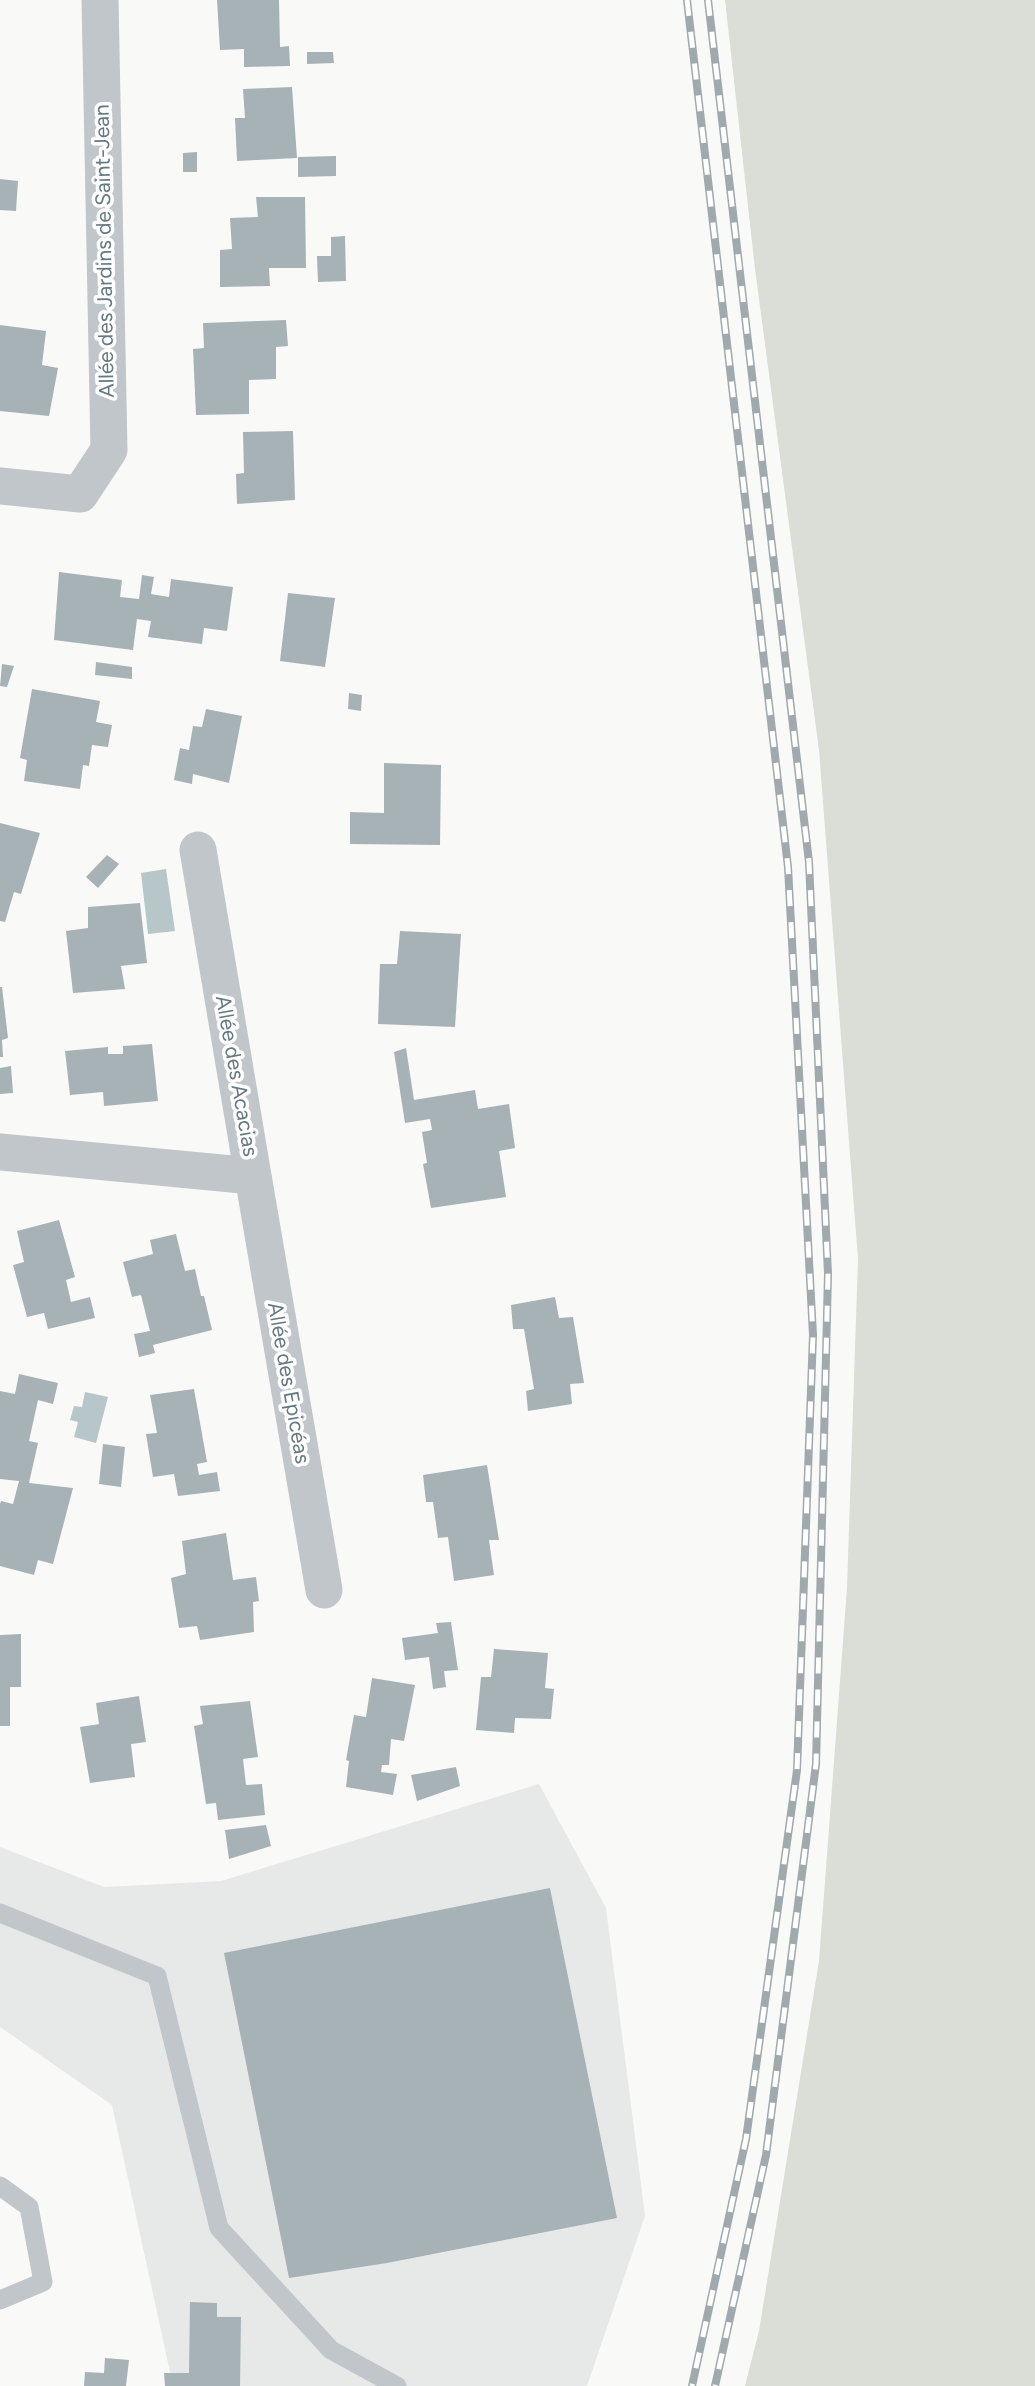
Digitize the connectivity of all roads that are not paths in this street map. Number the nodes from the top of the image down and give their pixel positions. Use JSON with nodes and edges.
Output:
{"nodes":[{"id":1,"x":100,"y":0,"type":"edge"},
{"id":2,"x":0,"y":486,"type":"edge"},
{"id":3,"x":198,"y":850,"type":"dead end"},
{"id":4,"x":0,"y":1152,"type":"edge"},
{"id":5,"x":253,"y":1176,"type":"junction"},
{"id":6,"x":324,"y":1590,"type":"dead end"},
{"id":7,"x":0,"y":1913,"type":"edge"},
{"id":8,"x":0,"y":2186,"type":"edge"},
{"id":9,"x":0,"y":2300,"type":"edge"},
{"id":10,"x":397,"y":2386,"type":"edge"}],
"edges":[{"from":1,"to":2,"type":"street","name":"Allée des Jardins de Saint-Jean"},
{"from":3,"to":5,"type":"street","name":"Allée des Acacias"},
{"from":4,"to":5,"type":"street","name":"Allée des Acacias"},
{"from":5,"to":6,"type":"street","name":"Allée des Epicéas"},
{"from":7,"to":10,"type":"lane"},
{"from":8,"to":9,"type":"lane"}]}
